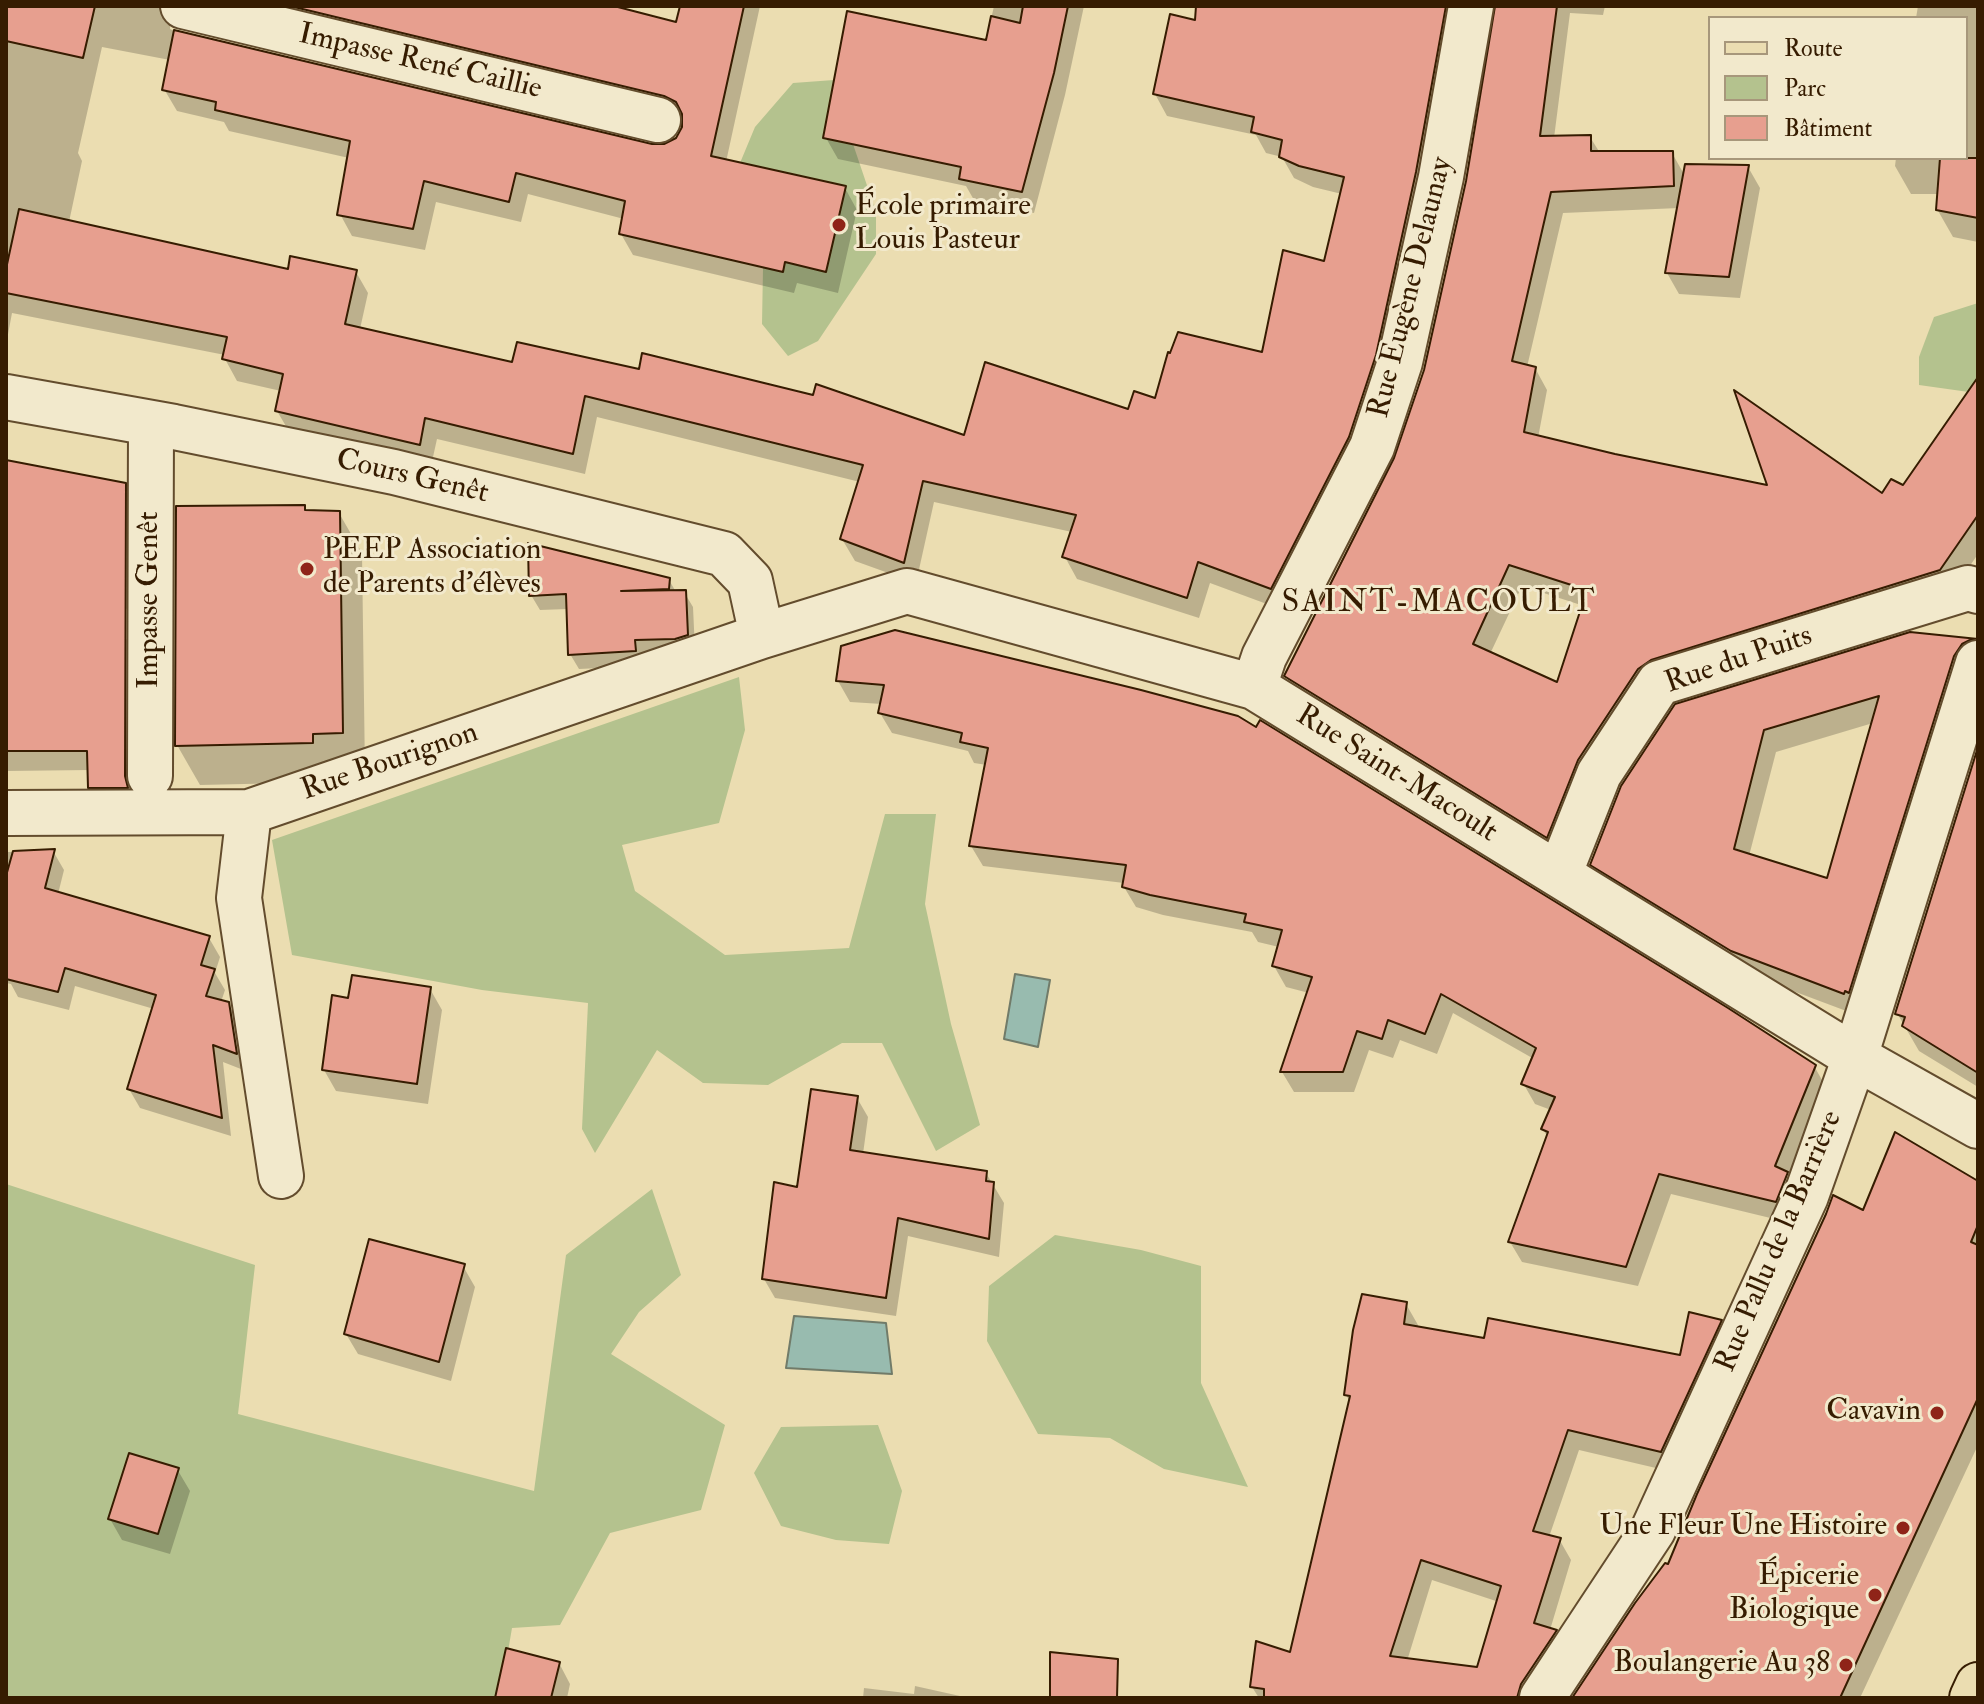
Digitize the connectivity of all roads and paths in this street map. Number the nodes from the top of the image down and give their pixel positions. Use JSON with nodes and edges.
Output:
{"nodes":[{"id":1,"x":183,"y":6,"type":"edge"},
{"id":2,"x":1471,"y":6,"type":"edge"},
{"id":3,"x":658,"y":120,"type":"dead end"},
{"id":4,"x":6,"y":397,"type":"edge"},
{"id":5,"x":151,"y":424,"type":"junction"},
{"id":6,"x":1978,"y":591,"type":"edge"},
{"id":7,"x":762,"y":636,"type":"junction"},
{"id":8,"x":1978,"y":663,"type":"edge"},
{"id":9,"x":1254,"y":687,"type":"junction"},
{"id":10,"x":150,"y":776,"type":"dead end"},
{"id":11,"x":249,"y":812,"type":"junction"},
{"id":12,"x":6,"y":813,"type":"edge"},
{"id":13,"x":1559,"y":875,"type":"junction"},
{"id":14,"x":1855,"y":1057,"type":"junction"},
{"id":15,"x":1978,"y":1126,"type":"edge"},
{"id":16,"x":281,"y":1176,"type":"dead end"},
{"id":17,"x":1978,"y":1685,"type":"edge"},
{"id":18,"x":1542,"y":1698,"type":"edge"},
{"id":19,"x":1972,"y":1698,"type":"edge"}],
"edges":[{"from":1,"to":3,"type":"street","name":"Impasse René Caillie"},
{"from":2,"to":9,"type":"street","name":"Rue Eugène Delaunay"},
{"from":4,"to":5,"type":"street","name":"Cours Genêt"},
{"from":5,"to":7,"type":"street","name":"Cours Genêt"},
{"from":5,"to":10,"type":"street","name":"Impasse Genêt"},
{"from":6,"to":13,"type":"street","name":"Rue du Puits"},
{"from":7,"to":9,"type":"street","name":"Rue Saint-Macoult"},
{"from":7,"to":11,"type":"street","name":"Rue Bourignon"},
{"from":8,"to":14,"type":"street","name":"Rue Pallu de la Barrière"},
{"from":9,"to":13,"type":"street","name":"Rue Saint-Macoult"},
{"from":11,"to":12,"type":"street","name":"Rue Bourignon"},
{"from":11,"to":16,"type":"street"},
{"from":13,"to":14,"type":"street","name":"Rue Saint-Macoult"},
{"from":14,"to":15,"type":"street","name":"Rue Saint-Macoult"},
{"from":14,"to":18,"type":"street","name":"Rue Pallu de la Barrière"},
{"from":17,"to":19,"type":"main road"}]}
